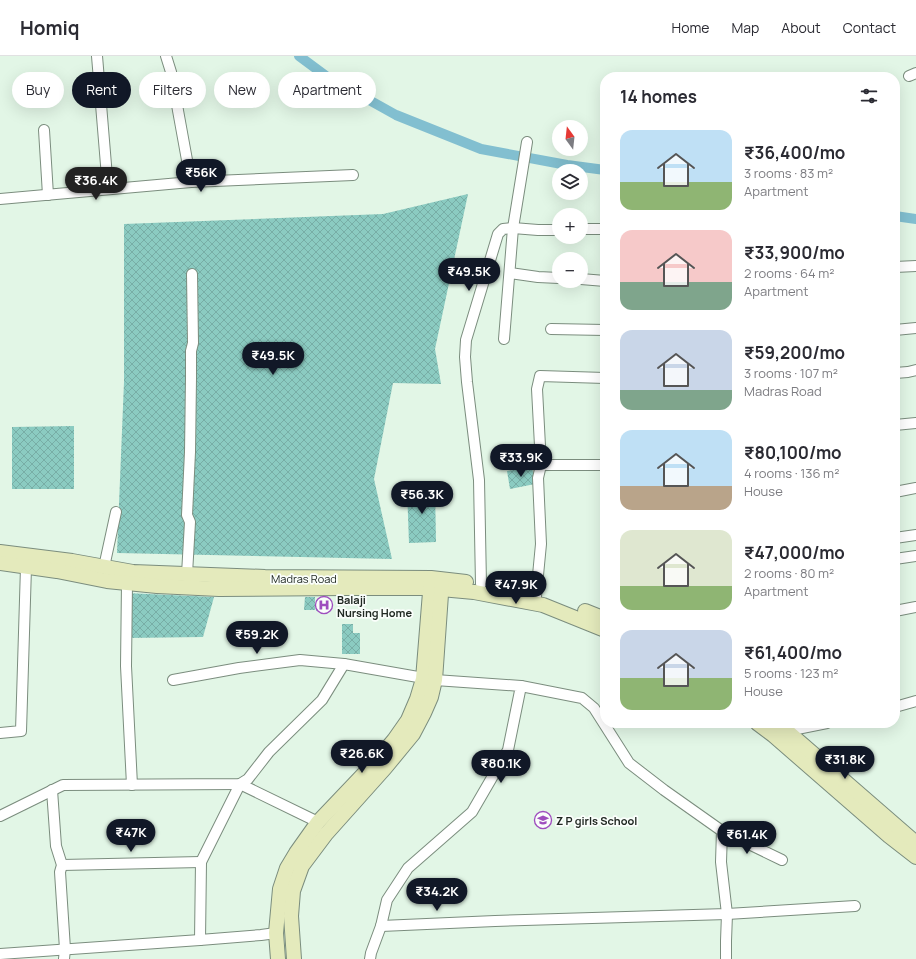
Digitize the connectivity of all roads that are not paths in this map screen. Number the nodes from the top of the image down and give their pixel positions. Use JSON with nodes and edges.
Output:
{"nodes":[{"id":1,"x":97,"y":56,"type":"edge"},
{"id":2,"x":166,"y":56,"type":"edge"},
{"id":3,"x":44,"y":130,"type":"dead end"},
{"id":4,"x":527,"y":142,"type":"dead end"},
{"id":5,"x":353,"y":175,"type":"dead end"},
{"id":6,"x":191,"y":182,"type":"junction"},
{"id":7,"x":108,"y":189,"type":"junction"},
{"id":8,"x":48,"y":195,"type":"junction"},
{"id":9,"x":0,"y":199,"type":"edge"},
{"id":10,"x":513,"y":228,"type":"junction"},
{"id":11,"x":588,"y":229,"type":"edge"},
{"id":12,"x":600,"y":229,"type":"edge"},
{"id":13,"x":552,"y":230,"type":"edge"},
{"id":14,"x":916,"y":266,"type":"edge"},
{"id":15,"x":900,"y":267,"type":"edge"},
{"id":16,"x":510,"y":273,"type":"junction"},
{"id":17,"x":192,"y":274,"type":"dead end"},
{"id":18,"x":552,"y":278,"type":"edge"},
{"id":19,"x":588,"y":280,"type":"edge"},
{"id":20,"x":600,"y":281,"type":"edge"},
{"id":21,"x":916,"y":328,"type":"edge"},
{"id":22,"x":551,"y":329,"type":"dead end"},
{"id":23,"x":600,"y":330,"type":"edge"},
{"id":24,"x":900,"y":330,"type":"edge"},
{"id":25,"x":504,"y":339,"type":"dead end"},
{"id":26,"x":916,"y":370,"type":"edge"},
{"id":27,"x":900,"y":373,"type":"edge"},
{"id":28,"x":600,"y":378,"type":"edge"},
{"id":29,"x":916,"y":423,"type":"edge"},
{"id":30,"x":900,"y":425,"type":"edge"},
{"id":31,"x":540,"y":465,"type":"junction"},
{"id":32,"x":600,"y":465,"type":"edge"},
{"id":33,"x":916,"y":488,"type":"edge"},
{"id":34,"x":900,"y":491,"type":"edge"},
{"id":35,"x":116,"y":512,"type":"dead end"},
{"id":36,"x":916,"y":535,"type":"edge"},
{"id":37,"x":900,"y":537,"type":"edge"},
{"id":38,"x":0,"y":552,"type":"edge"},
{"id":39,"x":916,"y":556,"type":"edge"},
{"id":40,"x":900,"y":558,"type":"edge"},
{"id":41,"x":0,"y":563,"type":"edge"},
{"id":42,"x":26,"y":567,"type":"junction"},
{"id":43,"x":104,"y":567,"type":"junction"},
{"id":44,"x":187,"y":574,"type":"junction"},
{"id":45,"x":127,"y":583,"type":"junction"},
{"id":46,"x":436,"y":584,"type":"junction"},
{"id":47,"x":481,"y":584,"type":"junction"},
{"id":48,"x":536,"y":596,"type":"junction"},
{"id":49,"x":916,"y":607,"type":"edge"},
{"id":50,"x":900,"y":610,"type":"edge"},
{"id":51,"x":600,"y":617,"type":"edge"},
{"id":52,"x":600,"y":628,"type":"edge"},
{"id":53,"x":344,"y":664,"type":"junction"},
{"id":54,"x":173,"y":680,"type":"dead end"},
{"id":55,"x":429,"y":680,"type":"junction"},
{"id":56,"x":521,"y":686,"type":"junction"},
{"id":57,"x":916,"y":701,"type":"edge"},
{"id":58,"x":900,"y":706,"type":"edge"},
{"id":59,"x":600,"y":717,"type":"edge"},
{"id":60,"x":607,"y":728,"type":"edge"},
{"id":61,"x":764,"y":728,"type":"edge"},
{"id":62,"x":786,"y":728,"type":"edge"},
{"id":63,"x":0,"y":734,"type":"edge"},
{"id":64,"x":240,"y":784,"type":"junction"},
{"id":65,"x":132,"y":785,"type":"junction"},
{"id":66,"x":52,"y":790,"type":"junction"},
{"id":67,"x":0,"y":816,"type":"edge"},
{"id":68,"x":318,"y":822,"type":"junction"},
{"id":69,"x":722,"y":831,"type":"junction"},
{"id":70,"x":916,"y":843,"type":"edge"},
{"id":71,"x":916,"y":857,"type":"edge"},
{"id":72,"x":782,"y":860,"type":"dead end"},
{"id":73,"x":201,"y":862,"type":"junction"},
{"id":74,"x":62,"y":865,"type":"junction"},
{"id":75,"x":855,"y":906,"type":"dead end"},
{"id":76,"x":727,"y":914,"type":"junction"},
{"id":77,"x":381,"y":926,"type":"junction"},
{"id":78,"x":276,"y":933,"type":"junction"},
{"id":79,"x":200,"y":940,"type":"junction"},
{"id":80,"x":0,"y":954,"type":"edge"},
{"id":81,"x":64,"y":954,"type":"edge"},
{"id":82,"x":278,"y":959,"type":"edge"},
{"id":83,"x":294,"y":959,"type":"edge"},
{"id":84,"x":370,"y":959,"type":"edge"},
{"id":85,"x":726,"y":959,"type":"edge"}],
"edges":[{"from":1,"to":7,"type":"street"},
{"from":2,"to":6,"type":"street"},
{"from":3,"to":8,"type":"street"},
{"from":4,"to":10,"type":"street"},
{"from":5,"to":6,"type":"street"},
{"from":6,"to":7,"type":"street"},
{"from":7,"to":8,"type":"street"},
{"from":8,"to":9,"type":"street"},
{"from":10,"to":13,"type":"street"},
{"from":10,"to":16,"type":"street"},
{"from":10,"to":47,"type":"street"},
{"from":11,"to":12,"type":"street"},
{"from":14,"to":15,"type":"street"},
{"from":16,"to":18,"type":"street"},
{"from":16,"to":25,"type":"street"},
{"from":17,"to":44,"type":"street"},
{"from":19,"to":20,"type":"street"},
{"from":21,"to":24,"type":"street"},
{"from":22,"to":23,"type":"street"},
{"from":26,"to":27,"type":"street"},
{"from":28,"to":31,"type":"street"},
{"from":29,"to":30,"type":"street"},
{"from":31,"to":32,"type":"street"},
{"from":31,"to":48,"type":"street"},
{"from":33,"to":34,"type":"street"},
{"from":35,"to":43,"type":"street"},
{"from":36,"to":37,"type":"street"},
{"from":38,"to":43,"type":"main road","name":"Madras Road"},
{"from":39,"to":40,"type":"street"},
{"from":41,"to":42,"type":"main road"},
{"from":42,"to":45,"type":"main road"},
{"from":42,"to":63,"type":"street"},
{"from":43,"to":44,"type":"main road","name":"Madras Road"},
{"from":44,"to":46,"type":"main road","name":"Madras Road"},
{"from":45,"to":46,"type":"main road"},
{"from":45,"to":65,"type":"street"},
{"from":46,"to":47,"type":"main road","name":"Madras Road"},
{"from":46,"to":52,"type":"main road"},
{"from":46,"to":55,"type":"main road"},
{"from":47,"to":48,"type":"main road","name":"Madras Road"},
{"from":48,"to":51,"type":"main road","name":"Madras Road"},
{"from":49,"to":50,"type":"street"},
{"from":53,"to":54,"type":"street"},
{"from":53,"to":55,"type":"street"},
{"from":53,"to":64,"type":"street"},
{"from":55,"to":56,"type":"street"},
{"from":55,"to":68,"type":"main road"},
{"from":55,"to":83,"type":"main road"},
{"from":56,"to":59,"type":"street"},
{"from":56,"to":77,"type":"street"},
{"from":57,"to":58,"type":"street"},
{"from":60,"to":69,"type":"street"},
{"from":61,"to":71,"type":"main road"},
{"from":62,"to":70,"type":"main road"},
{"from":64,"to":65,"type":"street"},
{"from":64,"to":68,"type":"street"},
{"from":64,"to":73,"type":"street"},
{"from":65,"to":66,"type":"street"},
{"from":66,"to":67,"type":"street"},
{"from":66,"to":74,"type":"street"},
{"from":68,"to":78,"type":"main road"},
{"from":69,"to":72,"type":"street"},
{"from":69,"to":76,"type":"street"},
{"from":73,"to":74,"type":"street"},
{"from":73,"to":79,"type":"street"},
{"from":74,"to":81,"type":"street"},
{"from":75,"to":76,"type":"street"},
{"from":76,"to":77,"type":"street"},
{"from":76,"to":85,"type":"street"},
{"from":77,"to":84,"type":"street"},
{"from":78,"to":79,"type":"street"},
{"from":78,"to":82,"type":"main road"},
{"from":79,"to":81,"type":"street"},
{"from":80,"to":81,"type":"street"}]}
